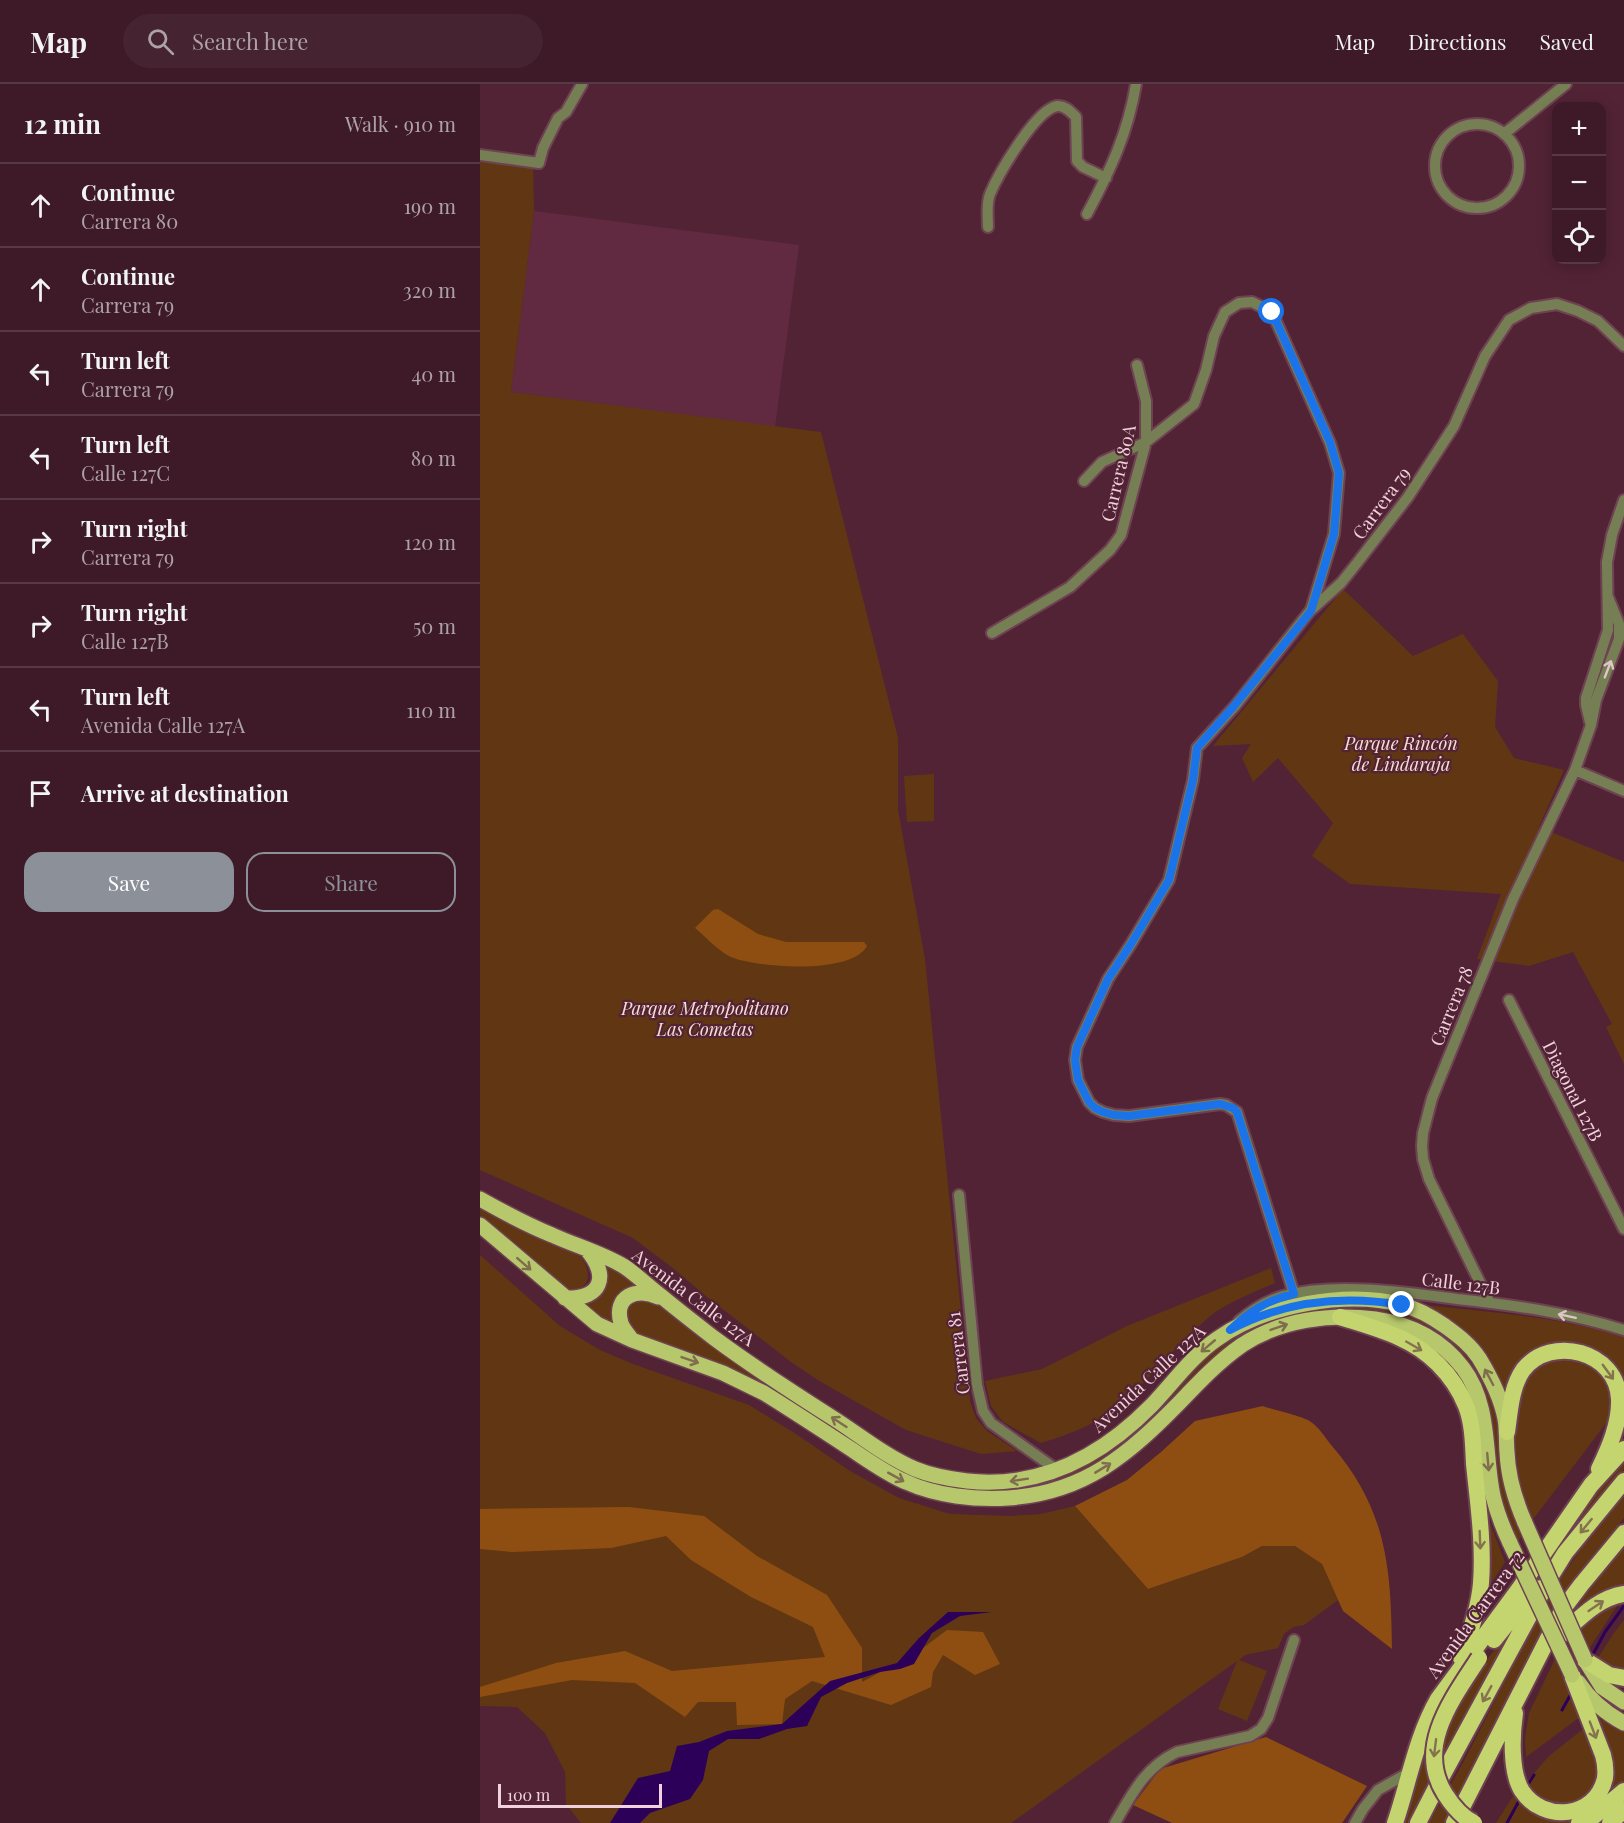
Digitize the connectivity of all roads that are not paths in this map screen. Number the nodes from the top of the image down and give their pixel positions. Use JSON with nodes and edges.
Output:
{"nodes":[{"id":1,"x":582,"y":84,"type":"edge"},
{"id":2,"x":1136,"y":84,"type":"edge"},
{"id":3,"x":1566,"y":84,"type":"edge"},
{"id":4,"x":1504,"y":134,"type":"junction"},
{"id":5,"x":480,"y":155,"type":"edge"},
{"id":6,"x":1106,"y":178,"type":"junction"},
{"id":7,"x":1087,"y":214,"type":"dead end"},
{"id":8,"x":988,"y":227,"type":"dead end"},
{"id":9,"x":1624,"y":346,"type":"edge"},
{"id":10,"x":1137,"y":365,"type":"dead end"},
{"id":11,"x":1146,"y":442,"type":"junction"},
{"id":12,"x":1084,"y":481,"type":"dead end"},
{"id":13,"x":1624,"y":500,"type":"edge"},
{"id":14,"x":1311,"y":611,"type":"junction"},
{"id":15,"x":992,"y":633,"type":"dead end"},
{"id":16,"x":1575,"y":770,"type":"junction"},
{"id":17,"x":1624,"y":791,"type":"edge"},
{"id":18,"x":1509,"y":1000,"type":"dead end"},
{"id":19,"x":959,"y":1195,"type":"dead end"},
{"id":20,"x":480,"y":1199,"type":"edge"},
{"id":21,"x":480,"y":1225,"type":"edge"},
{"id":22,"x":1624,"y":1228,"type":"edge"},
{"id":23,"x":587,"y":1249,"type":"junction"},
{"id":24,"x":1294,"y":1294,"type":"junction"},
{"id":25,"x":565,"y":1298,"type":"junction"},
{"id":26,"x":666,"y":1300,"type":"junction"},
{"id":27,"x":1490,"y":1303,"type":"junction"},
{"id":28,"x":1340,"y":1317,"type":"junction"},
{"id":29,"x":1623,"y":1327,"type":"edge"},
{"id":30,"x":1230,"y":1330,"type":"junction"},
{"id":31,"x":632,"y":1340,"type":"junction"},
{"id":32,"x":1507,"y":1432,"type":"junction"},
{"id":33,"x":1624,"y":1449,"type":"edge"},
{"id":34,"x":1057,"y":1470,"type":"junction"},
{"id":35,"x":1624,"y":1482,"type":"edge"},
{"id":36,"x":1591,"y":1485,"type":"junction"},
{"id":37,"x":1624,"y":1533,"type":"edge"},
{"id":38,"x":1565,"y":1553,"type":"junction"},
{"id":39,"x":1624,"y":1594,"type":"edge"},
{"id":40,"x":1294,"y":1640,"type":"dead end"},
{"id":41,"x":1540,"y":1654,"type":"junction"},
{"id":42,"x":1585,"y":1660,"type":"junction"},
{"id":43,"x":1455,"y":1675,"type":"junction"},
{"id":44,"x":1572,"y":1675,"type":"junction"},
{"id":45,"x":1624,"y":1678,"type":"edge"},
{"id":46,"x":1519,"y":1697,"type":"junction"},
{"id":47,"x":1624,"y":1702,"type":"edge"},
{"id":48,"x":1624,"y":1723,"type":"edge"},
{"id":49,"x":1410,"y":1772,"type":"junction"},
{"id":50,"x":1624,"y":1792,"type":"edge"},
{"id":51,"x":1374,"y":1794,"type":"junction"},
{"id":52,"x":1624,"y":1810,"type":"edge"},
{"id":53,"x":1397,"y":1816,"type":"edge"},
{"id":54,"x":1115,"y":1823,"type":"edge"},
{"id":55,"x":1355,"y":1823,"type":"edge"},
{"id":56,"x":1418,"y":1823,"type":"edge"},
{"id":57,"x":1454,"y":1823,"type":"edge"},
{"id":58,"x":1474,"y":1823,"type":"edge"},
{"id":59,"x":1579,"y":1823,"type":"edge"},
{"id":60,"x":1610,"y":1823,"type":"edge"}],
"edges":[{"from":1,"to":5,"type":"street"},
{"from":2,"to":6,"type":"street"},
{"from":3,"to":4,"type":"street"},
{"from":4,"to":4,"type":"street"},
{"from":6,"to":7,"type":"street"},
{"from":6,"to":8,"type":"street"},
{"from":9,"to":14,"type":"street","name":"Carrera 79"},
{"from":10,"to":11,"type":"street","name":"Carrera 80A"},
{"from":11,"to":12,"type":"street"},
{"from":11,"to":14,"type":"street"},
{"from":11,"to":15,"type":"street","name":"Carrera 80A"},
{"from":13,"to":16,"type":"street","name":"Carrera 78"},
{"from":14,"to":24,"type":"street","name":"Carrera 79"},
{"from":16,"to":17,"type":"street"},
{"from":16,"to":27,"type":"street","name":"Carrera 78"},
{"from":18,"to":22,"type":"street","name":"Diagonal 127B"},
{"from":19,"to":34,"type":"street","name":"Carrera 81"},
{"from":20,"to":23,"type":"main road","name":"Avenida Calle 127A"},
{"from":21,"to":25,"type":"main road","one_way":true},
{"from":23,"to":25,"type":"main road"},
{"from":23,"to":26,"type":"main road","name":"Avenida Calle 127A"},
{"from":24,"to":27,"type":"street","name":"Calle 127B"},
{"from":24,"to":30,"type":"street","name":"Calle 127B"},
{"from":25,"to":31,"type":"main road"},
{"from":26,"to":31,"type":"main road"},
{"from":34,"to":26,"type":"main road","name":"Avenida Calle 127A","one_way":true},
{"from":29,"to":27,"type":"street","name":"Calle 127B","one_way":true},
{"from":31,"to":28,"type":"main road","one_way":true},
{"from":28,"to":43,"type":"highway","one_way":true},
{"from":28,"to":44,"type":"main road","one_way":true,"bridge":true},
{"from":32,"to":30,"type":"main road","name":"Avenida Calle 127A","one_way":true},
{"from":30,"to":34,"type":"main road","name":"Avenida Calle 127A","one_way":true},
{"from":32,"to":36,"type":"highway","one_way":true},
{"from":32,"to":42,"type":"main road","name":"Avenida Calle 127A","bridge":true},
{"from":33,"to":36,"type":"highway","name":"Avenida Carrera 72"},
{"from":35,"to":38,"type":"highway","one_way":true},
{"from":36,"to":43,"type":"highway","name":"Avenida Carrera 72"},
{"from":37,"to":41,"type":"highway"},
{"from":38,"to":56,"type":"highway","one_way":true},
{"from":38,"to":58,"type":"highway","one_way":true,"bridge":true},
{"from":41,"to":39,"type":"highway","one_way":true},
{"from":40,"to":54,"type":"street"},
{"from":41,"to":46,"type":"highway"},
{"from":42,"to":45,"type":"highway"},
{"from":42,"to":47,"type":"main road","name":"Avenida Calle 127A"},
{"from":43,"to":49,"type":"highway","name":"Avenida Carrera 72"},
{"from":44,"to":46,"type":"highway","one_way":true},
{"from":44,"to":48,"type":"main road"},
{"from":46,"to":57,"type":"highway"},
{"from":49,"to":51,"type":"street"},
{"from":49,"to":53,"type":"highway","name":"Avenida Carrera 72"},
{"from":50,"to":59,"type":"highway"},
{"from":51,"to":53,"type":"street"},
{"from":51,"to":55,"type":"street"},
{"from":52,"to":60,"type":"highway"}]}
